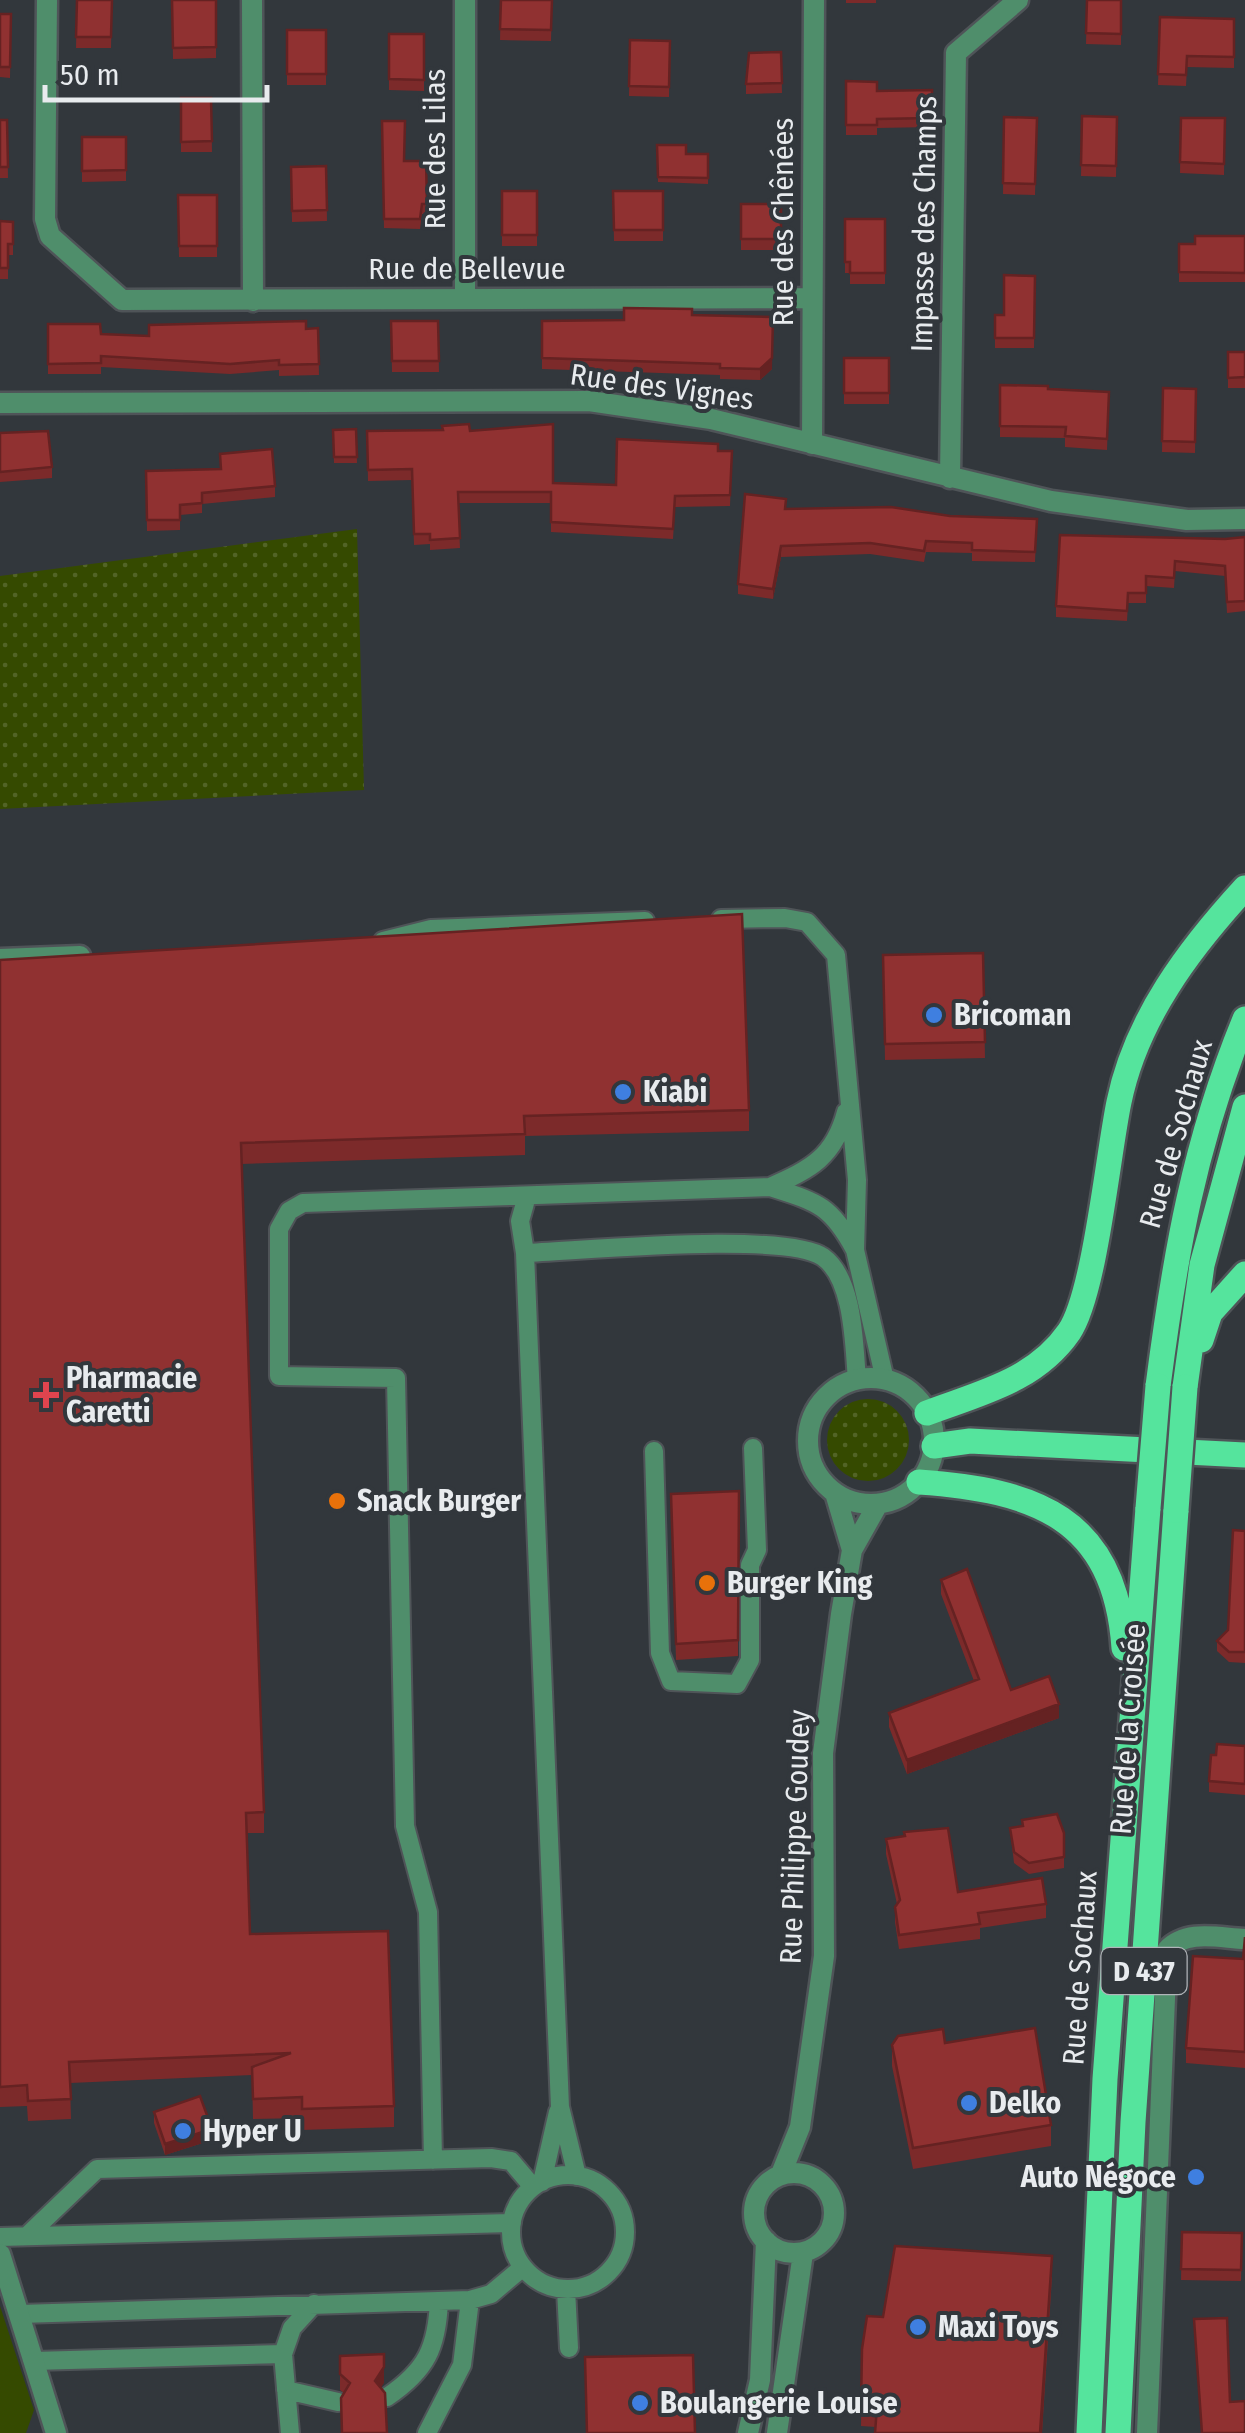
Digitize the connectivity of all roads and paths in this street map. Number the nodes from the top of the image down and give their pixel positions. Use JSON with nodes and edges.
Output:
{"nodes":[{"id":1,"x":47,"y":0,"type":"edge"},
{"id":2,"x":252,"y":0,"type":"edge"},
{"id":3,"x":465,"y":0,"type":"edge"},
{"id":4,"x":814,"y":0,"type":"edge"},
{"id":5,"x":1018,"y":0,"type":"edge"},
{"id":6,"x":465,"y":298,"type":"junction"},
{"id":7,"x":812,"y":298,"type":"junction"},
{"id":8,"x":253,"y":300,"type":"junction"},
{"id":9,"x":0,"y":403,"type":"edge"},
{"id":10,"x":812,"y":444,"type":"junction"},
{"id":11,"x":950,"y":478,"type":"junction"},
{"id":12,"x":1245,"y":519,"type":"edge"},
{"id":13,"x":1245,"y":888,"type":"edge"},
{"id":14,"x":709,"y":919,"type":"edge"},
{"id":15,"x":669,"y":920,"type":"edge"},
{"id":16,"x":362,"y":946,"type":"edge"},
{"id":17,"x":95,"y":956,"type":"edge"},
{"id":18,"x":0,"y":959,"type":"edge"},
{"id":19,"x":1245,"y":1019,"type":"edge"},
{"id":20,"x":850,"y":1097,"type":"junction"},
{"id":21,"x":1245,"y":1107,"type":"edge"},
{"id":22,"x":770,"y":1187,"type":"junction"},
{"id":23,"x":527,"y":1196,"type":"junction"},
{"id":24,"x":855,"y":1250,"type":"junction"},
{"id":25,"x":526,"y":1254,"type":"junction"},
{"id":26,"x":1245,"y":1274,"type":"edge"},
{"id":27,"x":856,"y":1380,"type":"junction"},
{"id":28,"x":885,"y":1380,"type":"junction"},
{"id":29,"x":1186,"y":1387,"type":"junction"},
{"id":30,"x":927,"y":1413,"type":"junction"},
{"id":31,"x":934,"y":1446,"type":"junction"},
{"id":32,"x":753,"y":1448,"type":"dead end"},
{"id":33,"x":654,"y":1451,"type":"dead end"},
{"id":34,"x":1245,"y":1455,"type":"edge"},
{"id":35,"x":919,"y":1482,"type":"junction"},
{"id":36,"x":835,"y":1493,"type":"junction"},
{"id":37,"x":878,"y":1504,"type":"junction"},
{"id":38,"x":852,"y":1550,"type":"junction"},
{"id":39,"x":1129,"y":1733,"type":"junction"},
{"id":40,"x":1245,"y":1938,"type":"edge"},
{"id":41,"x":560,"y":2106,"type":"junction"},
{"id":42,"x":800,"y":2127,"type":"junction"},
{"id":43,"x":433,"y":2160,"type":"junction"},
{"id":44,"x":781,"y":2174,"type":"junction"},
{"id":45,"x":576,"y":2176,"type":"junction"},
{"id":46,"x":813,"y":2177,"type":"junction"},
{"id":47,"x":538,"y":2184,"type":"junction"},
{"id":48,"x":512,"y":2222,"type":"junction"},
{"id":49,"x":26,"y":2236,"type":"junction"},
{"id":50,"x":0,"y":2237,"type":"edge"},
{"id":51,"x":766,"y":2241,"type":"junction"},
{"id":52,"x":804,"y":2253,"type":"junction"},
{"id":53,"x":0,"y":2254,"type":"edge"},
{"id":54,"x":523,"y":2268,"type":"junction"},
{"id":55,"x":566,"y":2289,"type":"junction"},
{"id":56,"x":440,"y":2300,"type":"junction"},
{"id":57,"x":470,"y":2300,"type":"junction"},
{"id":58,"x":314,"y":2304,"type":"junction"},
{"id":59,"x":20,"y":2314,"type":"junction"},
{"id":60,"x":569,"y":2348,"type":"dead end"},
{"id":61,"x":283,"y":2354,"type":"junction"},
{"id":62,"x":34,"y":2361,"type":"junction"},
{"id":63,"x":286,"y":2390,"type":"junction"},
{"id":64,"x":387,"y":2397,"type":"edge"},
{"id":65,"x":338,"y":2402,"type":"edge"},
{"id":66,"x":56,"y":2433,"type":"edge"},
{"id":67,"x":290,"y":2433,"type":"edge"},
{"id":68,"x":427,"y":2433,"type":"edge"},
{"id":69,"x":748,"y":2433,"type":"edge"},
{"id":70,"x":776,"y":2433,"type":"edge"},
{"id":71,"x":1089,"y":2433,"type":"edge"},
{"id":72,"x":1118,"y":2433,"type":"edge"},
{"id":73,"x":1147,"y":2433,"type":"edge"}],
"edges":[{"from":1,"to":8,"type":"street","name":"Rue de Bellevue"},
{"from":2,"to":8,"type":"street"},
{"from":3,"to":6,"type":"street","name":"Rue des Lilas"},
{"from":4,"to":7,"type":"street","name":"Rue des Chênées"},
{"from":5,"to":11,"type":"street","name":"Impasse des Champs"},
{"from":6,"to":7,"type":"street","name":"Rue de Bellevue"},
{"from":6,"to":8,"type":"street","name":"Rue de Bellevue"},
{"from":7,"to":10,"type":"street","name":"Rue des Chênées"},
{"from":9,"to":10,"type":"street","name":"Rue des Vignes"},
{"from":10,"to":11,"type":"street","name":"Rue des Vignes"},
{"from":11,"to":12,"type":"street","name":"Rue des Vignes"},
{"from":13,"to":30,"type":"main road"},
{"from":14,"to":20,"type":"lane"},
{"from":15,"to":16,"type":"lane"},
{"from":17,"to":18,"type":"street"},
{"from":19,"to":39,"type":"main road","name":"Rue de Sochaux","number":"D 437","bridge":true},
{"from":20,"to":22,"type":"lane"},
{"from":20,"to":24,"type":"lane"},
{"from":21,"to":29,"type":"main road","number":"D 437"},
{"from":22,"to":23,"type":"lane"},
{"from":22,"to":24,"type":"lane"},
{"from":23,"to":25,"type":"lane"},
{"from":23,"to":43,"type":"lane"},
{"from":24,"to":28,"type":"lane"},
{"from":25,"to":27,"type":"lane"},
{"from":25,"to":41,"type":"lane"},
{"from":26,"to":29,"type":"main road"},
{"from":27,"to":28,"type":"street"},
{"from":27,"to":36,"type":"street"},
{"from":28,"to":30,"type":"street"},
{"from":29,"to":72,"type":"main road","name":"Rue de la Croisée","number":"D 437","bridge":true},
{"from":30,"to":31,"type":"street"},
{"from":31,"to":34,"type":"main road"},
{"from":31,"to":35,"type":"street"},
{"from":32,"to":33,"type":"lane"},
{"from":35,"to":37,"type":"street"},
{"from":35,"to":39,"type":"main road"},
{"from":36,"to":37,"type":"street"},
{"from":36,"to":38,"type":"street","name":"Rue Philippe Goudey"},
{"from":37,"to":38,"type":"street","name":"Rue Philippe Goudey"},
{"from":38,"to":42,"type":"street","name":"Rue Philippe Goudey"},
{"from":39,"to":71,"type":"main road","name":"Rue de Sochaux","number":"D 437"},
{"from":40,"to":73,"type":"street"},
{"from":41,"to":45,"type":"lane"},
{"from":41,"to":47,"type":"lane"},
{"from":42,"to":44,"type":"street","name":"Rue Philippe Goudey"},
{"from":42,"to":46,"type":"street","name":"Rue Philippe Goudey"},
{"from":43,"to":47,"type":"lane"},
{"from":43,"to":49,"type":"lane"},
{"from":44,"to":46,"type":"street"},
{"from":44,"to":51,"type":"street"},
{"from":45,"to":47,"type":"lane"},
{"from":45,"to":55,"type":"lane"},
{"from":46,"to":52,"type":"street"},
{"from":47,"to":48,"type":"lane"},
{"from":48,"to":49,"type":"lane"},
{"from":48,"to":54,"type":"lane"},
{"from":49,"to":50,"type":"lane"},
{"from":51,"to":52,"type":"street"},
{"from":51,"to":69,"type":"street"},
{"from":52,"to":70,"type":"street"},
{"from":53,"to":59,"type":"street"},
{"from":54,"to":55,"type":"lane"},
{"from":54,"to":57,"type":"lane"},
{"from":55,"to":60,"type":"lane"},
{"from":56,"to":57,"type":"lane"},
{"from":56,"to":58,"type":"lane"},
{"from":56,"to":64,"type":"lane"},
{"from":57,"to":68,"type":"lane"},
{"from":58,"to":59,"type":"lane"},
{"from":58,"to":61,"type":"lane"},
{"from":59,"to":62,"type":"street"},
{"from":61,"to":62,"type":"lane"},
{"from":61,"to":63,"type":"lane"},
{"from":62,"to":66,"type":"street"},
{"from":63,"to":65,"type":"lane"},
{"from":63,"to":67,"type":"lane"}]}
